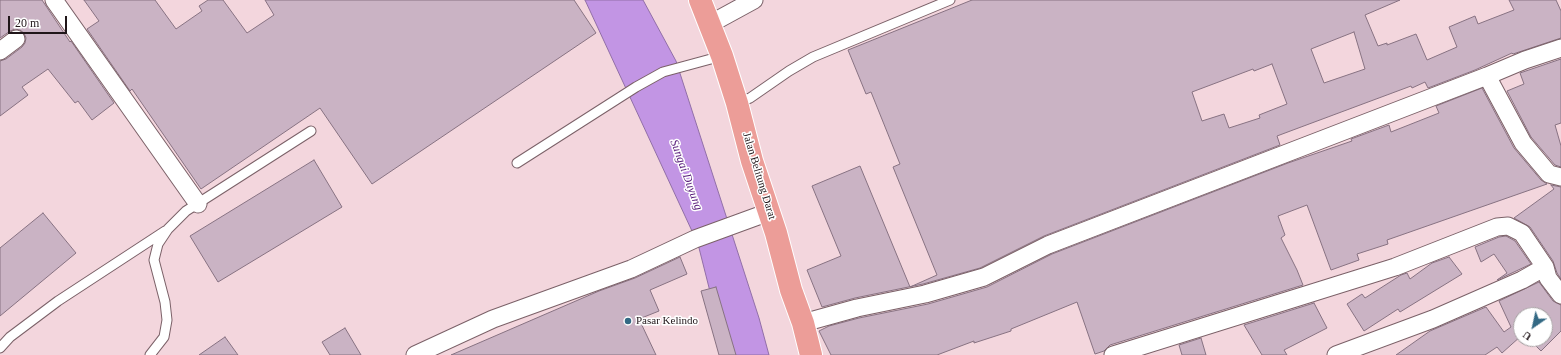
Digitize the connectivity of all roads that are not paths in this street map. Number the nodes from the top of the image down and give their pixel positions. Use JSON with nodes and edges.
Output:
{"nodes":[{"id":1,"x":54,"y":0,"type":"edge"},
{"id":2,"x":700,"y":0,"type":"edge"},
{"id":3,"x":754,"y":0,"type":"edge"},
{"id":4,"x":950,"y":0,"type":"edge"},
{"id":5,"x":710,"y":24,"type":"junction"},
{"id":6,"x":16,"y":38,"type":"dead end"},
{"id":7,"x":1561,"y":48,"type":"edge"},
{"id":8,"x":0,"y":50,"type":"edge"},
{"id":9,"x":722,"y":56,"type":"junction"},
{"id":10,"x":1487,"y":76,"type":"junction"},
{"id":11,"x":737,"y":103,"type":"junction"},
{"id":12,"x":311,"y":131,"type":"dead end"},
{"id":13,"x":517,"y":163,"type":"dead end"},
{"id":14,"x":1561,"y":177,"type":"edge"},
{"id":15,"x":198,"y":204,"type":"junction"},
{"id":16,"x":769,"y":212,"type":"junction"},
{"id":17,"x":168,"y":229,"type":"junction"},
{"id":18,"x":1544,"y":267,"type":"junction"},
{"id":19,"x":1561,"y":295,"type":"edge"},
{"id":20,"x":803,"y":324,"type":"junction"},
{"id":21,"x":0,"y":348,"type":"edge"},
{"id":22,"x":150,"y":355,"type":"edge"},
{"id":23,"x":415,"y":355,"type":"edge"},
{"id":24,"x":811,"y":355,"type":"edge"},
{"id":25,"x":1113,"y":355,"type":"edge"},
{"id":26,"x":1336,"y":355,"type":"edge"}],
"edges":[{"from":1,"to":15,"type":"street"},
{"from":2,"to":5,"type":"main road","name":"Jalan Belitung Darat"},
{"from":3,"to":5,"type":"street"},
{"from":4,"to":11,"type":"lane"},
{"from":5,"to":9,"type":"main road","name":"Jalan Belitung Darat"},
{"from":6,"to":8,"type":"street"},
{"from":7,"to":10,"type":"street"},
{"from":9,"to":11,"type":"main road","name":"Jalan Belitung Darat"},
{"from":9,"to":13,"type":"lane"},
{"from":10,"to":14,"type":"street"},
{"from":10,"to":20,"type":"street"},
{"from":11,"to":16,"type":"main road","name":"Jalan Belitung Darat"},
{"from":12,"to":15,"type":"lane"},
{"from":15,"to":17,"type":"lane"},
{"from":16,"to":20,"type":"main road","name":"Jalan Belitung Darat"},
{"from":16,"to":23,"type":"street"},
{"from":17,"to":21,"type":"lane"},
{"from":17,"to":22,"type":"lane"},
{"from":18,"to":19,"type":"street"},
{"from":18,"to":25,"type":"street"},
{"from":18,"to":26,"type":"street"},
{"from":20,"to":24,"type":"main road","name":"Jalan Belitung Darat"}]}
